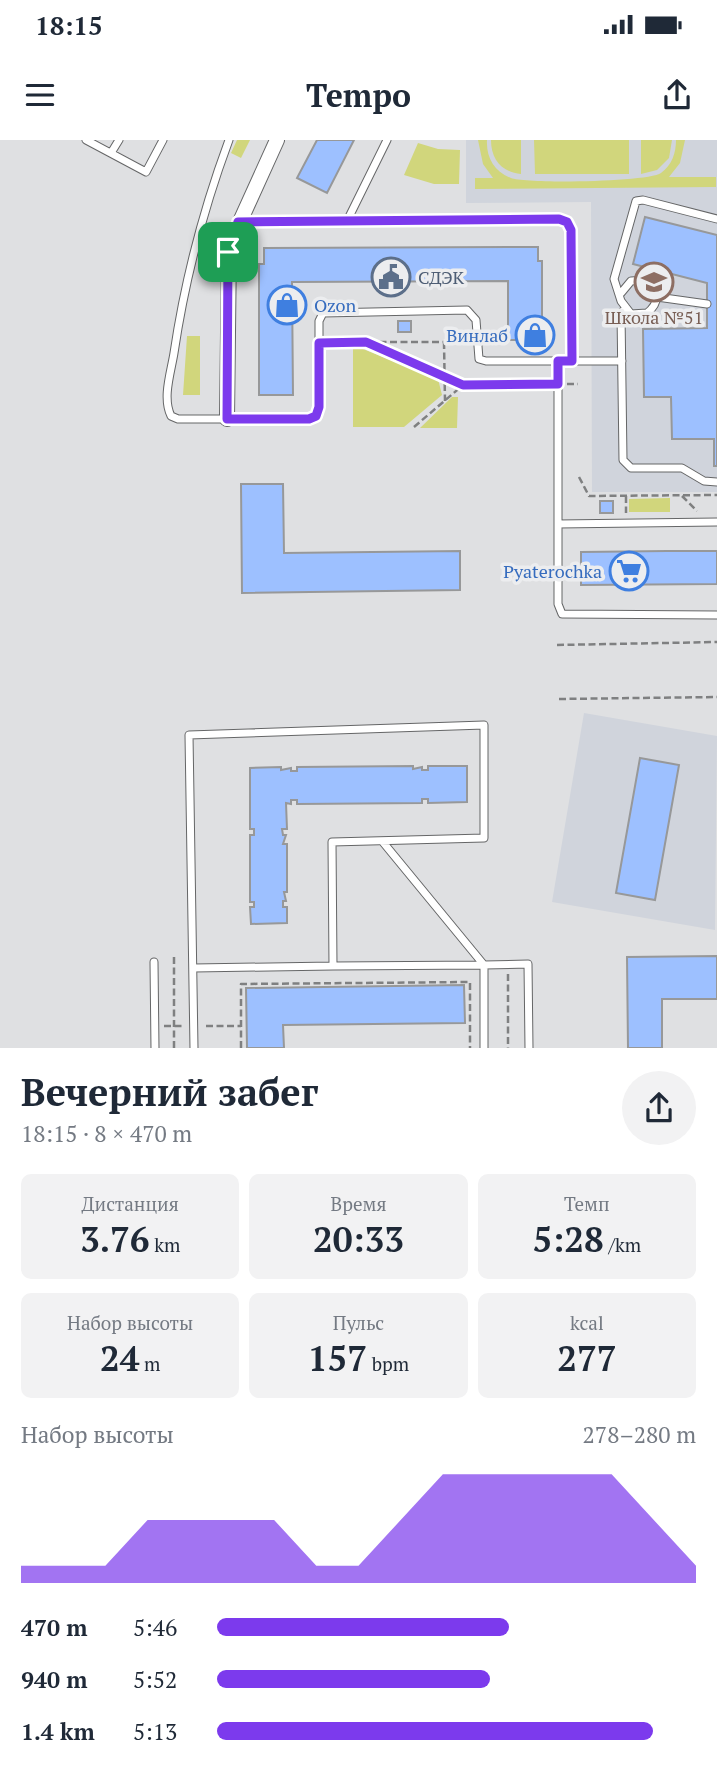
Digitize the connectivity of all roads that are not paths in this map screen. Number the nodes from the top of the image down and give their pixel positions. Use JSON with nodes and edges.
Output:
{"nodes":[{"id":1,"x":86,"y":140,"type":"edge"},
{"id":2,"x":119,"y":140,"type":"edge"},
{"id":3,"x":163,"y":140,"type":"edge"},
{"id":4,"x":229,"y":140,"type":"edge"},
{"id":5,"x":277,"y":140,"type":"edge"},
{"id":6,"x":387,"y":140,"type":"edge"},
{"id":7,"x":111,"y":153,"type":"junction"},
{"id":8,"x":717,"y":219,"type":"edge"},
{"id":9,"x":347,"y":221,"type":"junction"},
{"id":10,"x":238,"y":222,"type":"junction"},
{"id":11,"x":621,"y":293,"type":"junction"},
{"id":12,"x":657,"y":297,"type":"junction"},
{"id":13,"x":707,"y":304,"type":"dead end"},
{"id":14,"x":625,"y":309,"type":"junction"},
{"id":15,"x":558,"y":361,"type":"junction"},
{"id":16,"x":572,"y":361,"type":"junction"},
{"id":17,"x":622,"y":361,"type":"junction"},
{"id":18,"x":227,"y":419,"type":"junction"},
{"id":19,"x":717,"y":482,"type":"edge"},
{"id":20,"x":717,"y":522,"type":"edge"},
{"id":21,"x":558,"y":524,"type":"junction"},
{"id":22,"x":717,"y":615,"type":"edge"},
{"id":23,"x":382,"y":841,"type":"junction"},
{"id":24,"x":154,"y":962,"type":"dead end"},
{"id":25,"x":484,"y":965,"type":"junction"},
{"id":26,"x":333,"y":966,"type":"junction"},
{"id":27,"x":194,"y":968,"type":"junction"},
{"id":28,"x":155,"y":1048,"type":"edge"},
{"id":29,"x":194,"y":1048,"type":"edge"},
{"id":30,"x":484,"y":1048,"type":"edge"},
{"id":31,"x":529,"y":1048,"type":"edge"}],
"edges":[{"from":1,"to":7,"type":"lane"},
{"from":2,"to":7,"type":"lane"},
{"from":3,"to":7,"type":"lane"},
{"from":4,"to":18,"type":"lane"},
{"from":5,"to":10,"type":"street"},
{"from":6,"to":9,"type":"lane"},
{"from":8,"to":11,"type":"lane"},
{"from":9,"to":10,"type":"lane"},
{"from":9,"to":16,"type":"lane"},
{"from":10,"to":18,"type":"street"},
{"from":11,"to":12,"type":"lane"},
{"from":11,"to":14,"type":"lane"},
{"from":12,"to":13,"type":"lane"},
{"from":12,"to":14,"type":"lane"},
{"from":14,"to":17,"type":"lane"},
{"from":15,"to":16,"type":"lane"},
{"from":15,"to":18,"type":"lane"},
{"from":15,"to":21,"type":"lane"},
{"from":16,"to":17,"type":"lane"},
{"from":17,"to":19,"type":"lane"},
{"from":20,"to":21,"type":"lane"},
{"from":21,"to":22,"type":"lane"},
{"from":23,"to":25,"type":"lane"},
{"from":23,"to":26,"type":"lane"},
{"from":23,"to":27,"type":"lane"},
{"from":24,"to":28,"type":"lane"},
{"from":25,"to":26,"type":"lane"},
{"from":25,"to":30,"type":"lane"},
{"from":25,"to":31,"type":"lane"},
{"from":26,"to":27,"type":"lane"},
{"from":27,"to":29,"type":"lane"}]}
